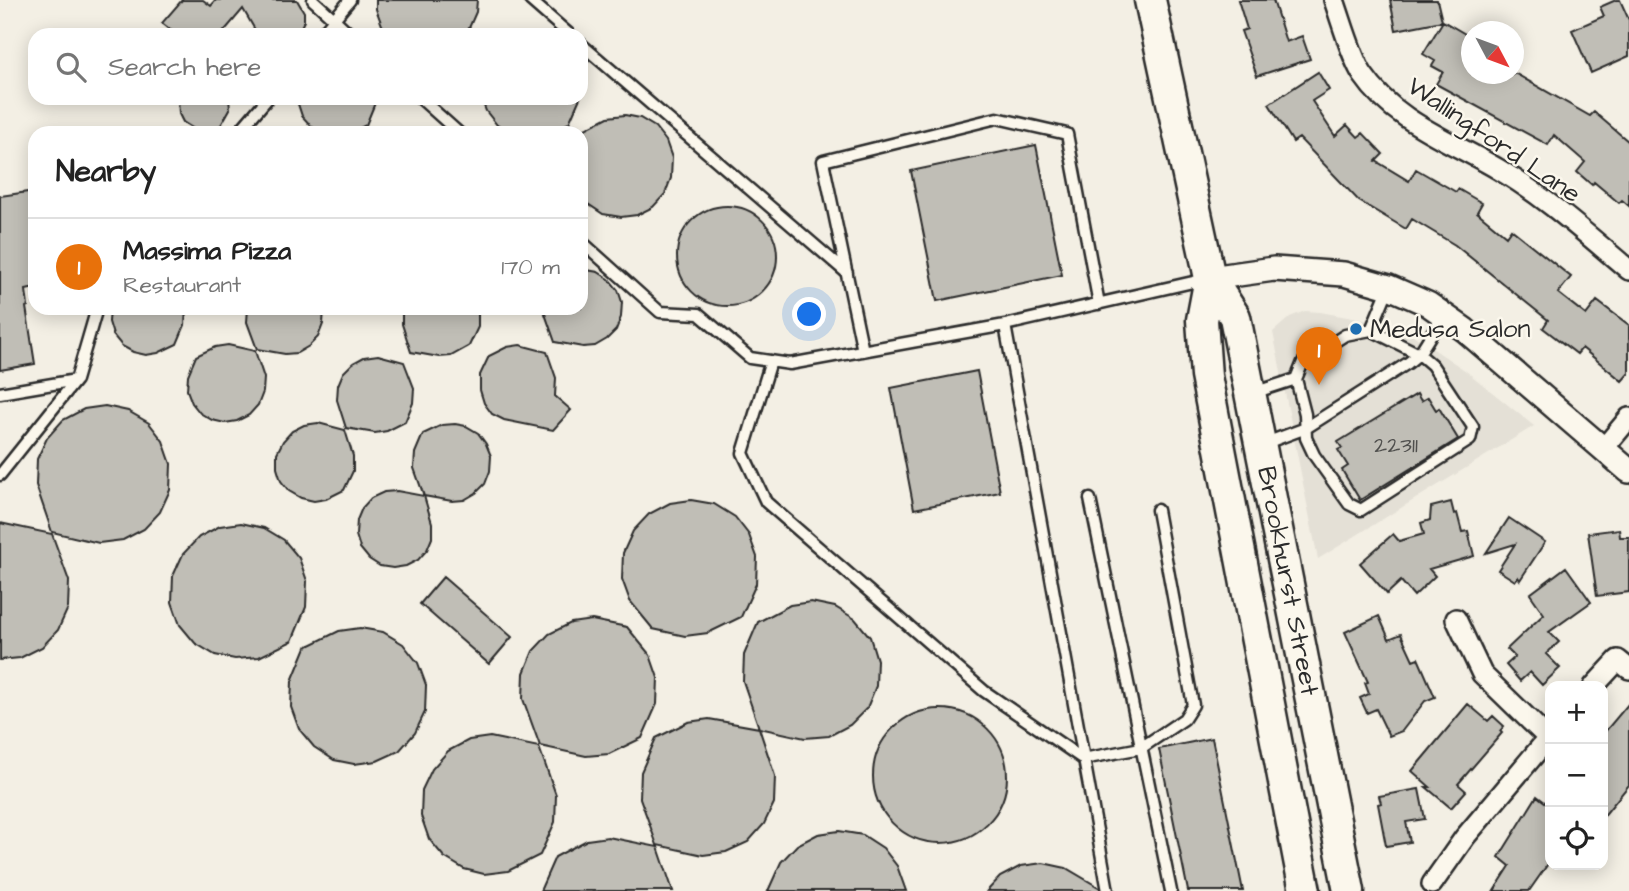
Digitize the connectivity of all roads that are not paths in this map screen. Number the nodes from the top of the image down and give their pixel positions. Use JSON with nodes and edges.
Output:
{"nodes":[{"id":1,"x":313,"y":0,"type":"edge"},
{"id":2,"x":350,"y":0,"type":"edge"},
{"id":3,"x":530,"y":0,"type":"edge"},
{"id":4,"x":1150,"y":0,"type":"edge"},
{"id":5,"x":1334,"y":0,"type":"edge"},
{"id":6,"x":334,"y":19,"type":"junction"},
{"id":7,"x":327,"y":28,"type":"edge"},
{"id":8,"x":344,"y":28,"type":"edge"},
{"id":9,"x":562,"y":28,"type":"edge"},
{"id":10,"x":588,"y":50,"type":"edge"},
{"id":11,"x":262,"y":105,"type":"edge"},
{"id":12,"x":428,"y":105,"type":"edge"},
{"id":13,"x":244,"y":126,"type":"edge"},
{"id":14,"x":451,"y":126,"type":"edge"},
{"id":15,"x":588,"y":247,"type":"edge"},
{"id":16,"x":1629,"y":270,"type":"edge"},
{"id":17,"x":847,"y":274,"type":"junction"},
{"id":18,"x":1210,"y":278,"type":"junction"},
{"id":19,"x":1389,"y":287,"type":"junction"},
{"id":20,"x":1098,"y":304,"type":"junction"},
{"id":21,"x":95,"y":315,"type":"edge"},
{"id":22,"x":1443,"y":315,"type":"junction"},
{"id":23,"x":1004,"y":325,"type":"junction"},
{"id":24,"x":1371,"y":330,"type":"junction"},
{"id":25,"x":863,"y":351,"type":"junction"},
{"id":26,"x":1419,"y":354,"type":"junction"},
{"id":27,"x":771,"y":361,"type":"junction"},
{"id":28,"x":1296,"y":379,"type":"junction"},
{"id":29,"x":76,"y":380,"type":"junction"},
{"id":30,"x":0,"y":393,"type":"edge"},
{"id":31,"x":1251,"y":394,"type":"junction"},
{"id":32,"x":1629,"y":418,"type":"edge"},
{"id":33,"x":1306,"y":428,"type":"junction"},
{"id":34,"x":1261,"y":444,"type":"junction"},
{"id":35,"x":1604,"y":449,"type":"junction"},
{"id":36,"x":1627,"y":463,"type":"edge"},
{"id":37,"x":0,"y":475,"type":"edge"},
{"id":38,"x":1090,"y":499,"type":"dead end"},
{"id":39,"x":1157,"y":510,"type":"dead end"},
{"id":40,"x":1456,"y":619,"type":"dead end"},
{"id":41,"x":1623,"y":664,"type":"edge"},
{"id":42,"x":1601,"y":681,"type":"edge"},
{"id":43,"x":1545,"y":733,"type":"edge"},
{"id":44,"x":1545,"y":742,"type":"edge"},
{"id":45,"x":1141,"y":748,"type":"junction"},
{"id":46,"x":1083,"y":759,"type":"junction"},
{"id":47,"x":1432,"y":884,"type":"dead end"},
{"id":48,"x":1108,"y":891,"type":"edge"},
{"id":49,"x":1171,"y":891,"type":"edge"},
{"id":50,"x":1305,"y":891,"type":"edge"},
{"id":51,"x":1349,"y":891,"type":"edge"}],
"edges":[{"from":1,"to":6,"type":"lane"},
{"from":2,"to":6,"type":"lane"},
{"from":3,"to":9,"type":"lane"},
{"from":4,"to":18,"type":"main road","name":"Brookhurst Street"},
{"from":5,"to":16,"type":"street","name":"Wallingford Lane"},
{"from":6,"to":7,"type":"lane"},
{"from":6,"to":8,"type":"lane"},
{"from":10,"to":17,"type":"lane"},
{"from":11,"to":13,"type":"lane"},
{"from":12,"to":14,"type":"lane"},
{"from":15,"to":27,"type":"lane"},
{"from":17,"to":20,"type":"lane"},
{"from":17,"to":25,"type":"lane"},
{"from":18,"to":19,"type":"street"},
{"from":18,"to":20,"type":"lane"},
{"from":18,"to":31,"type":"main road","name":"Brookhurst Street"},
{"from":18,"to":50,"type":"main road","name":"Brookhurst Street"},
{"from":19,"to":22,"type":"street"},
{"from":19,"to":24,"type":"lane"},
{"from":20,"to":23,"type":"lane"},
{"from":21,"to":29,"type":"lane"},
{"from":22,"to":26,"type":"lane"},
{"from":22,"to":35,"type":"street"},
{"from":23,"to":25,"type":"lane"},
{"from":23,"to":46,"type":"lane"},
{"from":24,"to":26,"type":"lane"},
{"from":24,"to":28,"type":"lane"},
{"from":25,"to":27,"type":"lane"},
{"from":26,"to":33,"type":"lane"},
{"from":26,"to":33,"type":"lane"},
{"from":27,"to":46,"type":"lane"},
{"from":28,"to":31,"type":"lane"},
{"from":28,"to":33,"type":"lane"},
{"from":29,"to":30,"type":"lane"},
{"from":29,"to":37,"type":"lane"},
{"from":31,"to":34,"type":"main road","name":"Brookhurst Street"},
{"from":32,"to":35,"type":"street"},
{"from":33,"to":34,"type":"lane"},
{"from":34,"to":51,"type":"main road","name":"Brookhurst Street"},
{"from":35,"to":36,"type":"street"},
{"from":38,"to":45,"type":"lane"},
{"from":39,"to":45,"type":"lane"},
{"from":40,"to":43,"type":"street"},
{"from":41,"to":42,"type":"street"},
{"from":44,"to":47,"type":"street"},
{"from":45,"to":46,"type":"lane"},
{"from":45,"to":49,"type":"lane"},
{"from":46,"to":48,"type":"lane"}]}
